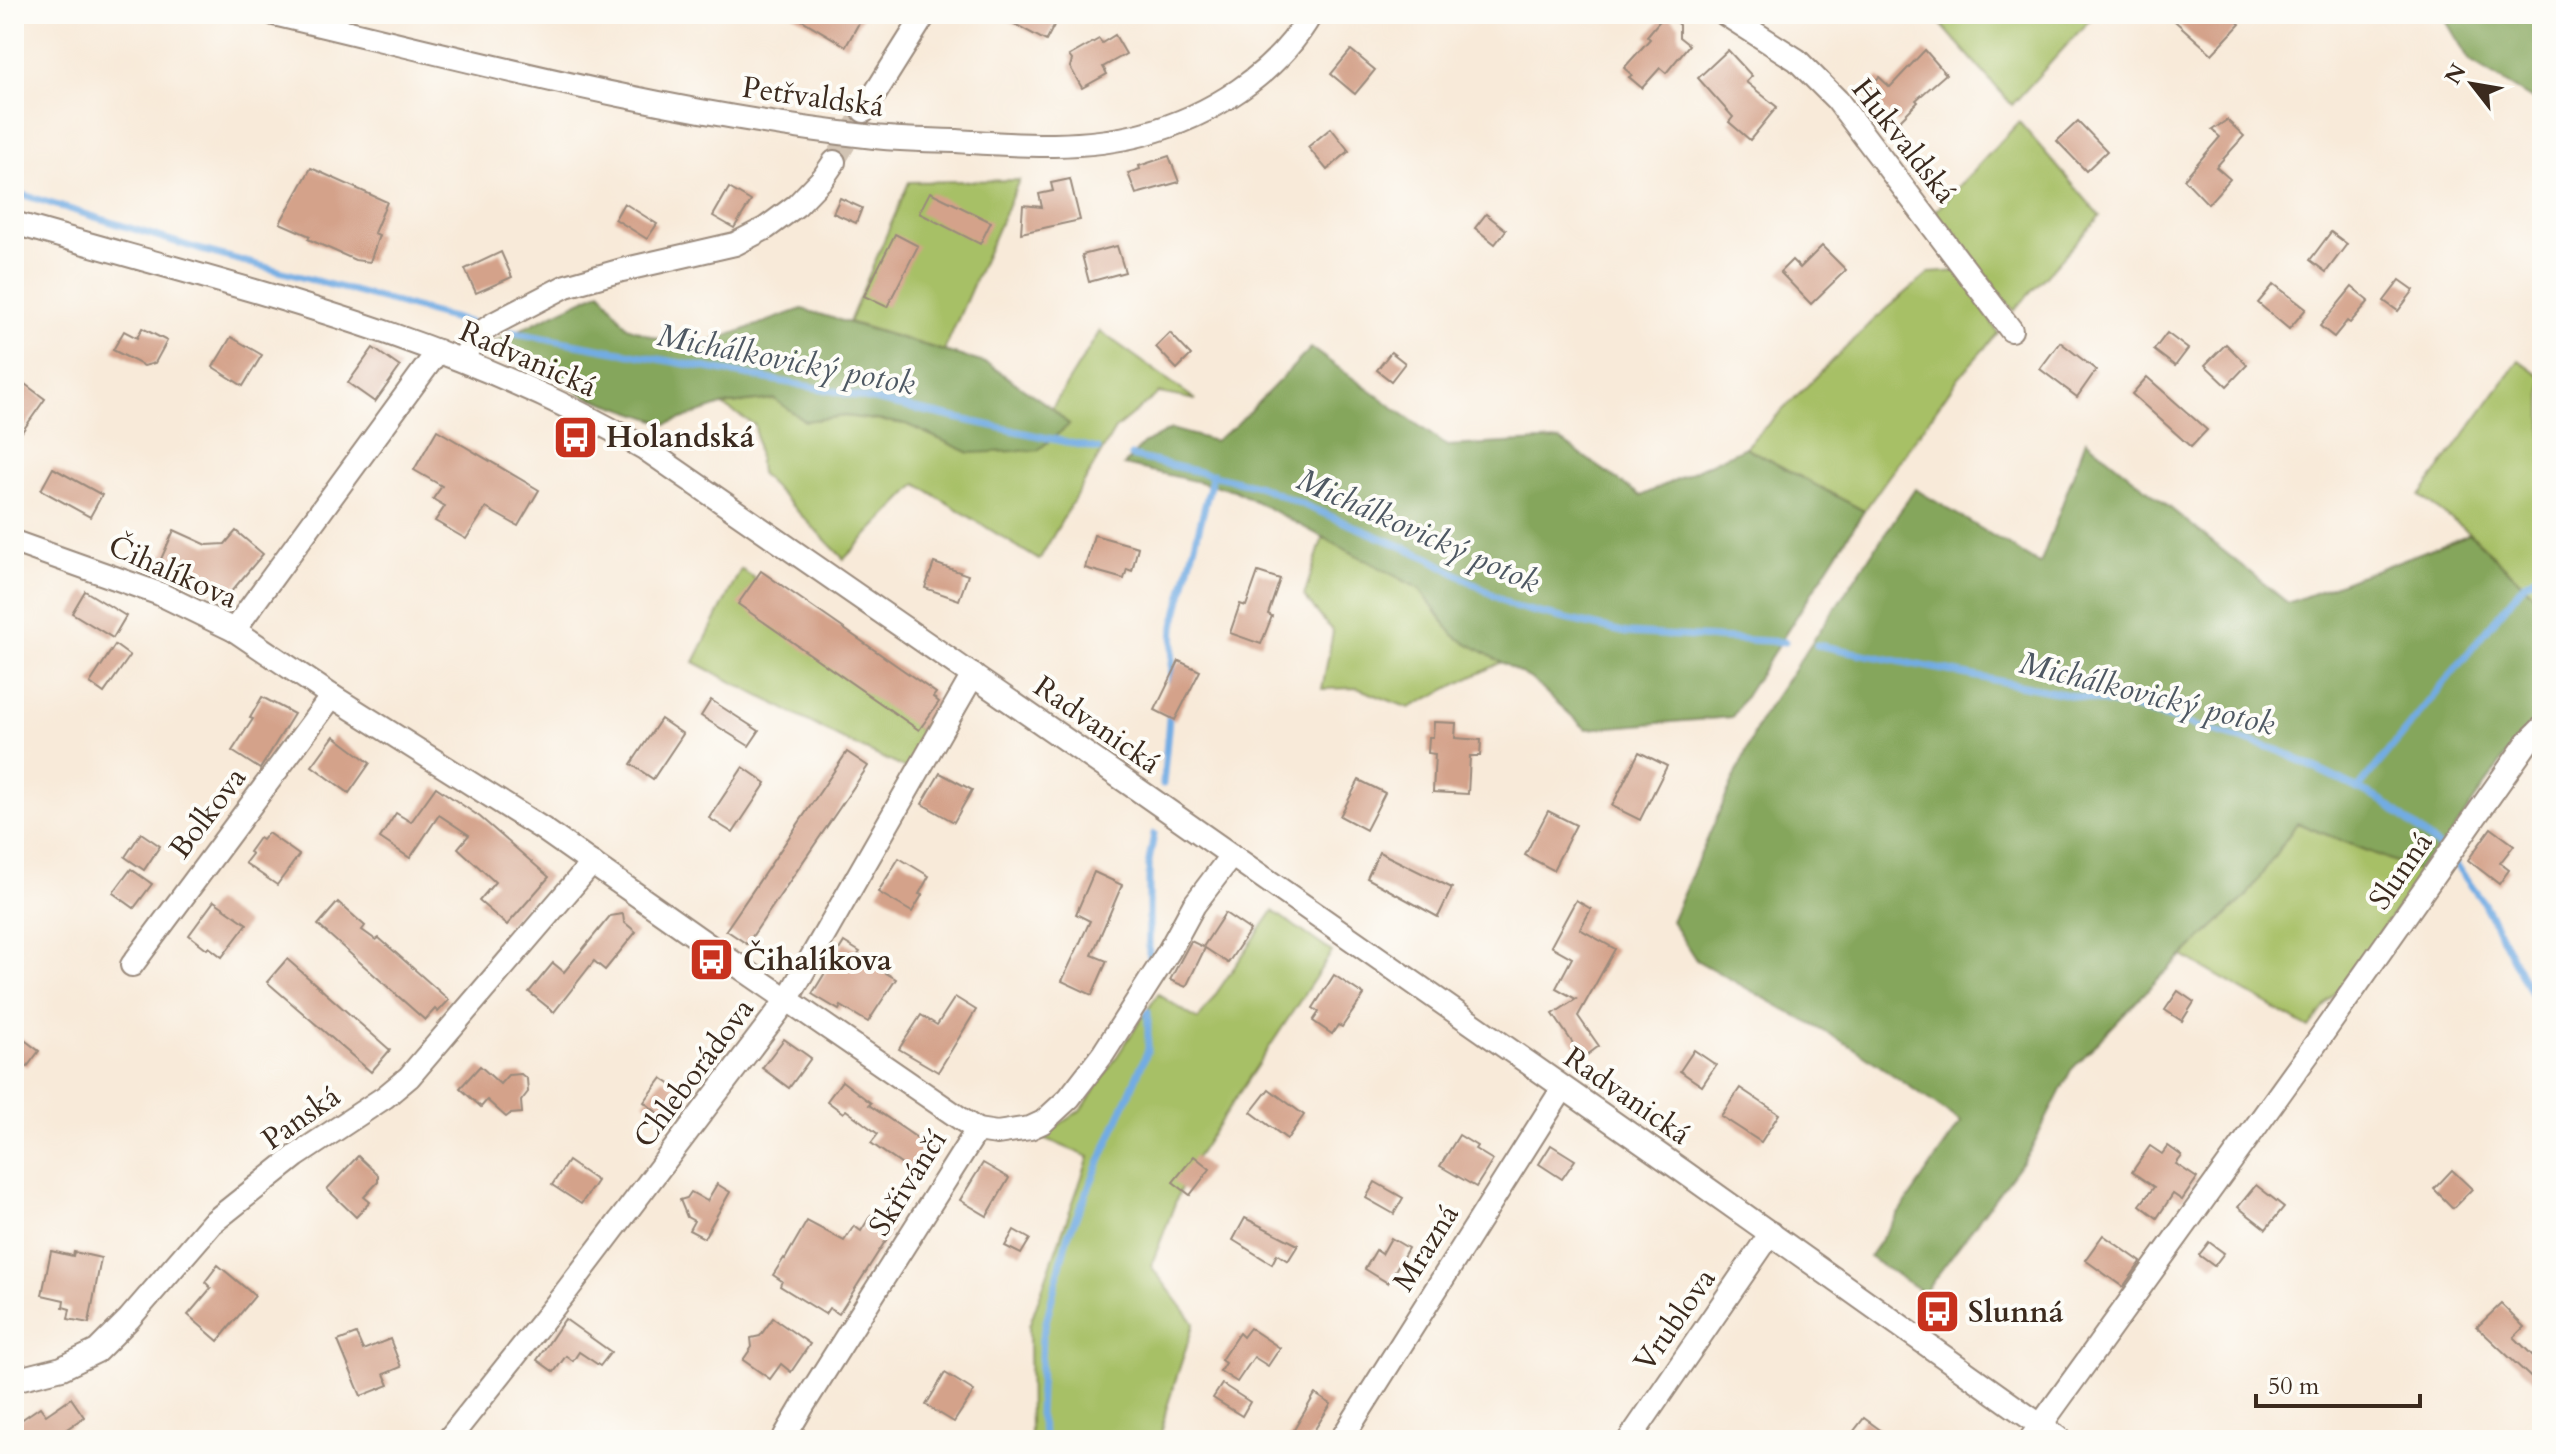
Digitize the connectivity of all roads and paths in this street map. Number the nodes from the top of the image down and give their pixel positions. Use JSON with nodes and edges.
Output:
{"nodes":[{"id":1,"x":274,"y":14,"type":"edge"},
{"id":2,"x":925,"y":14,"type":"edge"},
{"id":3,"x":1311,"y":14,"type":"edge"},
{"id":4,"x":1725,"y":14,"type":"edge"},
{"id":5,"x":864,"y":111,"type":"tunnel mouth"},
{"id":6,"x":834,"y":162,"type":"tunnel mouth"},
{"id":7,"x":14,"y":223,"type":"edge"},
{"id":8,"x":2011,"y":330,"type":"dead end"},
{"id":9,"x":438,"y":351,"type":"junction"},
{"id":10,"x":463,"y":360,"type":"junction"},
{"id":11,"x":14,"y":542,"type":"edge"},
{"id":12,"x":234,"y":630,"type":"junction"},
{"id":13,"x":973,"y":675,"type":"junction"},
{"id":14,"x":332,"y":696,"type":"junction"},
{"id":15,"x":2542,"y":728,"type":"edge"},
{"id":16,"x":1231,"y":856,"type":"junction"},
{"id":17,"x":592,"y":863,"type":"junction"},
{"id":18,"x":132,"y":965,"type":"dead end"},
{"id":19,"x":787,"y":1000,"type":"junction"},
{"id":20,"x":1563,"y":1088,"type":"junction"},
{"id":21,"x":977,"y":1130,"type":"junction"},
{"id":22,"x":1771,"y":1233,"type":"junction"},
{"id":23,"x":14,"y":1380,"type":"edge"},
{"id":24,"x":2035,"y":1432,"type":"edge"},
{"id":25,"x":448,"y":1440,"type":"edge"},
{"id":26,"x":786,"y":1440,"type":"edge"},
{"id":27,"x":1341,"y":1440,"type":"edge"},
{"id":28,"x":1629,"y":1440,"type":"edge"},
{"id":29,"x":2061,"y":1440,"type":"edge"}],
"edges":[{"from":1,"to":3,"type":"street","name":"Petřvaldská"},
{"from":2,"to":5,"type":"street"},
{"from":4,"to":8,"type":"street","name":"Hukvaldská"},
{"from":6,"to":10,"type":"street"},
{"from":7,"to":9,"type":"street","name":"Radvanická"},
{"from":9,"to":10,"type":"street","name":"Radvanická"},
{"from":9,"to":12,"type":"street"},
{"from":10,"to":13,"type":"street","name":"Radvanická"},
{"from":11,"to":12,"type":"street","name":"Čihalíkova"},
{"from":12,"to":14,"type":"street","name":"Čihalíkova"},
{"from":13,"to":16,"type":"street","name":"Radvanická"},
{"from":13,"to":19,"type":"street","name":"Chleborádova"},
{"from":14,"to":17,"type":"street","name":"Čihalíkova"},
{"from":14,"to":18,"type":"street","name":"Bolkova"},
{"from":15,"to":24,"type":"street","name":"Slunná"},
{"from":16,"to":20,"type":"street","name":"Radvanická"},
{"from":16,"to":21,"type":"street","name":"Skřivánčí"},
{"from":17,"to":19,"type":"street","name":"Čihalíkova"},
{"from":17,"to":23,"type":"street","name":"Panská"},
{"from":19,"to":21,"type":"street","name":"Čihalíkova"},
{"from":19,"to":25,"type":"street","name":"Chleborádova"},
{"from":20,"to":22,"type":"street","name":"Radvanická"},
{"from":20,"to":27,"type":"street","name":"Mrazná"},
{"from":21,"to":26,"type":"street","name":"Skřivánčí"},
{"from":22,"to":24,"type":"street","name":"Radvanická"},
{"from":22,"to":28,"type":"street","name":"Vrublova"},
{"from":24,"to":29,"type":"street","name":"Radvanická"}]}
